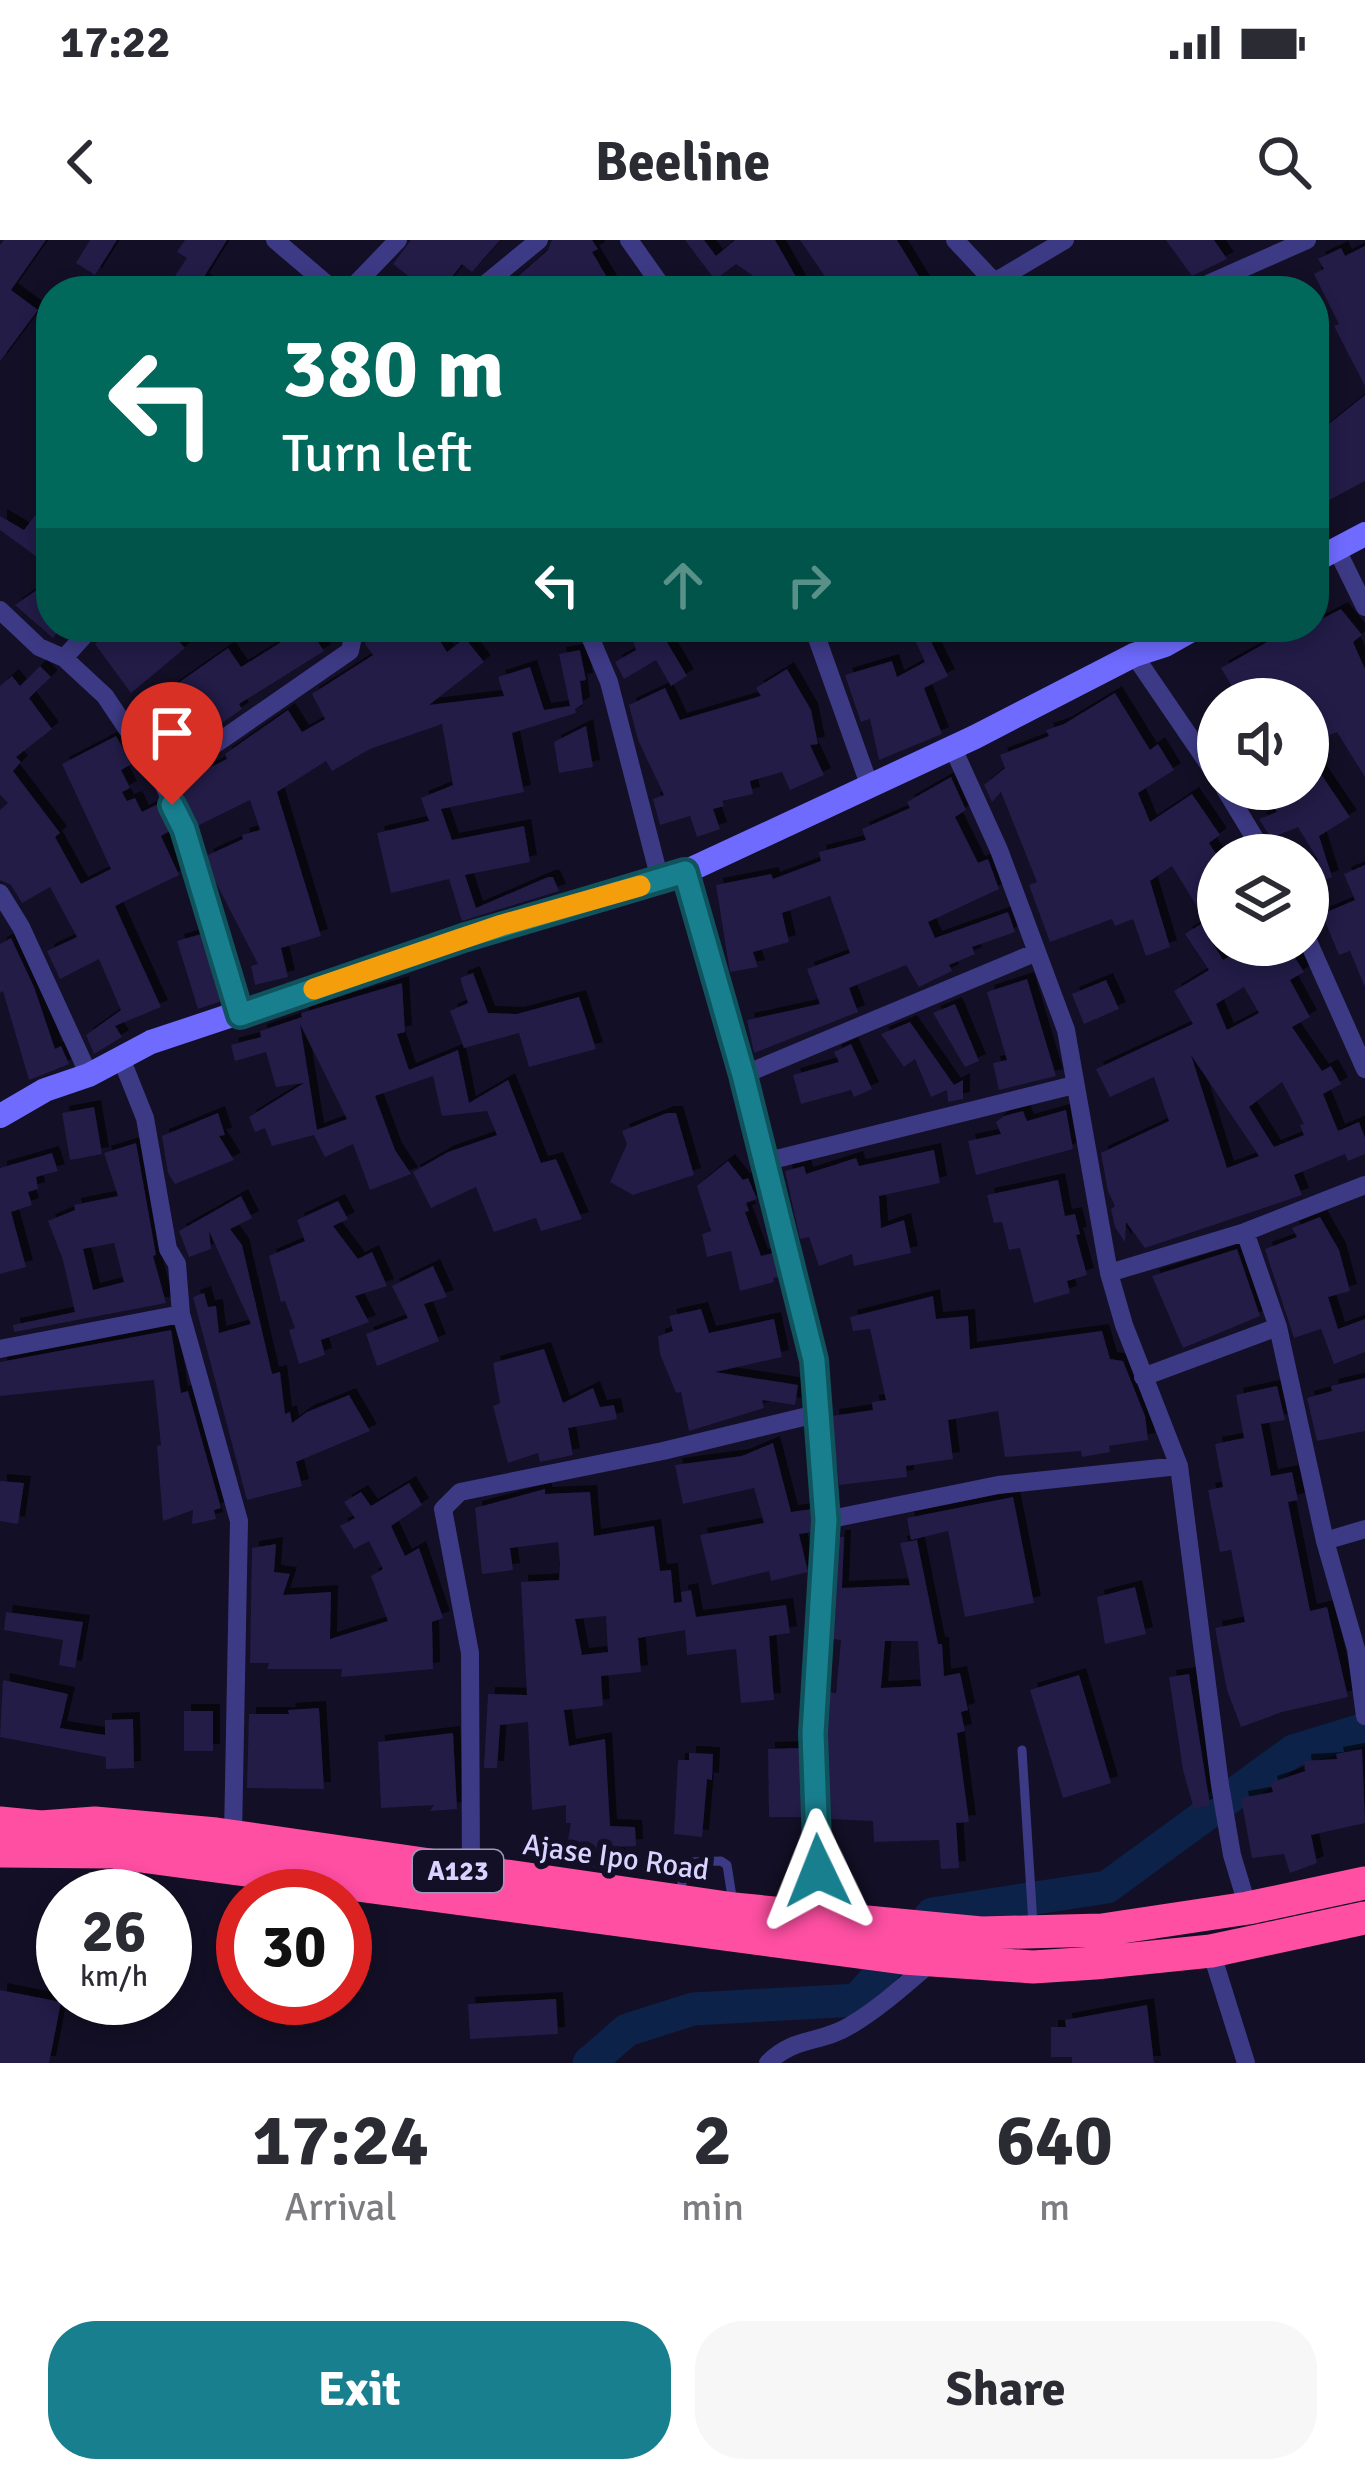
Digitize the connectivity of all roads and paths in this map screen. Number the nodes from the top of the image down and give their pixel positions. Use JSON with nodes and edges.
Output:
{"nodes":[{"id":1,"x":275,"y":240,"type":"edge"},
{"id":2,"x":398,"y":240,"type":"edge"},
{"id":3,"x":539,"y":240,"type":"edge"},
{"id":4,"x":628,"y":240,"type":"edge"},
{"id":5,"x":955,"y":240,"type":"edge"},
{"id":6,"x":1065,"y":240,"type":"edge"},
{"id":7,"x":1307,"y":240,"type":"edge"},
{"id":8,"x":317,"y":276,"type":"edge"},
{"id":9,"x":363,"y":276,"type":"edge"},
{"id":10,"x":495,"y":276,"type":"edge"},
{"id":11,"x":654,"y":276,"type":"edge"},
{"id":12,"x":989,"y":276,"type":"edge"},
{"id":13,"x":1013,"y":276,"type":"edge"},
{"id":14,"x":1226,"y":276,"type":"edge"},
{"id":15,"x":1365,"y":534,"type":"edge"},
{"id":16,"x":1329,"y":552,"type":"edge"},
{"id":17,"x":1329,"y":559,"type":"edge"},
{"id":18,"x":1365,"y":607,"type":"edge"},
{"id":19,"x":0,"y":610,"type":"edge"},
{"id":20,"x":78,"y":642,"type":"edge"},
{"id":21,"x":352,"y":642,"type":"edge"},
{"id":22,"x":592,"y":642,"type":"edge"},
{"id":23,"x":818,"y":642,"type":"edge"},
{"id":24,"x":1152,"y":642,"type":"edge"},
{"id":25,"x":1134,"y":655,"type":"junction"},
{"id":26,"x":64,"y":658,"type":"junction"},
{"id":27,"x":952,"y":746,"type":"junction"},
{"id":28,"x":1197,"y":747,"type":"edge"},
{"id":29,"x":162,"y":781,"type":"junction"},
{"id":30,"x":870,"y":787,"type":"junction"},
{"id":31,"x":673,"y":876,"type":"junction"},
{"id":32,"x":0,"y":892,"type":"edge"},
{"id":33,"x":1037,"y":952,"type":"junction"},
{"id":34,"x":1319,"y":966,"type":"edge"},
{"id":35,"x":240,"y":1015,"type":"junction"},
{"id":36,"x":121,"y":1058,"type":"junction"},
{"id":37,"x":1365,"y":1069,"type":"edge"},
{"id":38,"x":89,"y":1075,"type":"junction"},
{"id":39,"x":743,"y":1075,"type":"junction"},
{"id":40,"x":1074,"y":1085,"type":"junction"},
{"id":41,"x":0,"y":1116,"type":"edge"},
{"id":42,"x":764,"y":1162,"type":"junction"},
{"id":43,"x":1365,"y":1185,"type":"edge"},
{"id":44,"x":1245,"y":1232,"type":"junction"},
{"id":45,"x":1109,"y":1273,"type":"junction"},
{"id":46,"x":181,"y":1314,"type":"junction"},
{"id":47,"x":1278,"y":1327,"type":"junction"},
{"id":48,"x":0,"y":1349,"type":"edge"},
{"id":49,"x":1144,"y":1377,"type":"junction"},
{"id":50,"x":816,"y":1414,"type":"junction"},
{"id":51,"x":1179,"y":1466,"type":"junction"},
{"id":52,"x":826,"y":1520,"type":"junction"},
{"id":53,"x":1365,"y":1529,"type":"edge"},
{"id":54,"x":1325,"y":1541,"type":"junction"},
{"id":55,"x":1365,"y":1715,"type":"edge"},
{"id":56,"x":1022,"y":1750,"type":"dead end"},
{"id":57,"x":0,"y":1823,"type":"edge"},
{"id":58,"x":233,"y":1837,"type":"junction"},
{"id":59,"x":0,"y":1851,"type":"edge"},
{"id":60,"x":471,"y":1873,"type":"junction"},
{"id":61,"x":383,"y":1874,"type":"junction"},
{"id":62,"x":1365,"y":1883,"type":"edge"},
{"id":63,"x":678,"y":1901,"type":"junction"},
{"id":64,"x":1248,"y":1908,"type":"junction"},
{"id":65,"x":734,"y":1909,"type":"junction"},
{"id":66,"x":819,"y":1918,"type":"junction"},
{"id":67,"x":1365,"y":1918,"type":"edge"},
{"id":68,"x":1033,"y":1928,"type":"junction"},
{"id":69,"x":925,"y":1944,"type":"junction"},
{"id":70,"x":1211,"y":1951,"type":"junction"},
{"id":71,"x":768,"y":2063,"type":"edge"},
{"id":72,"x":1246,"y":2063,"type":"edge"}],
"edges":[{"from":1,"to":8,"type":"street"},
{"from":2,"to":9,"type":"street"},
{"from":3,"to":10,"type":"street"},
{"from":4,"to":11,"type":"street"},
{"from":5,"to":12,"type":"street"},
{"from":6,"to":13,"type":"street"},
{"from":7,"to":14,"type":"street"},
{"from":15,"to":16,"type":"street"},
{"from":17,"to":18,"type":"street"},
{"from":19,"to":26,"type":"street"},
{"from":20,"to":26,"type":"street"},
{"from":21,"to":29,"type":"street"},
{"from":22,"to":31,"type":"street"},
{"from":23,"to":30,"type":"street"},
{"from":24,"to":25,"type":"street"},
{"from":25,"to":27,"type":"street"},
{"from":25,"to":28,"type":"street"},
{"from":26,"to":29,"type":"street"},
{"from":27,"to":30,"type":"street"},
{"from":27,"to":33,"type":"street"},
{"from":29,"to":35,"type":"street"},
{"from":30,"to":31,"type":"street"},
{"from":31,"to":35,"type":"street"},
{"from":31,"to":39,"type":"street"},
{"from":32,"to":38,"type":"street"},
{"from":33,"to":39,"type":"street"},
{"from":33,"to":40,"type":"street"},
{"from":34,"to":37,"type":"street"},
{"from":35,"to":36,"type":"street"},
{"from":36,"to":38,"type":"street"},
{"from":36,"to":46,"type":"street"},
{"from":38,"to":41,"type":"street"},
{"from":39,"to":42,"type":"street"},
{"from":40,"to":42,"type":"street"},
{"from":40,"to":45,"type":"street"},
{"from":42,"to":50,"type":"street"},
{"from":43,"to":44,"type":"street"},
{"from":44,"to":45,"type":"street"},
{"from":44,"to":47,"type":"street"},
{"from":45,"to":49,"type":"street"},
{"from":46,"to":48,"type":"street"},
{"from":46,"to":58,"type":"street"},
{"from":47,"to":49,"type":"street"},
{"from":47,"to":54,"type":"street"},
{"from":49,"to":51,"type":"street"},
{"from":50,"to":52,"type":"street"},
{"from":50,"to":60,"type":"street"},
{"from":51,"to":52,"type":"street"},
{"from":51,"to":64,"type":"street"},
{"from":52,"to":66,"type":"street"},
{"from":53,"to":54,"type":"street"},
{"from":54,"to":55,"type":"street"},
{"from":56,"to":68,"type":"lane"},
{"from":57,"to":58,"type":"highway","name":"Ajase Ipo Road","number":"A123"},
{"from":58,"to":61,"type":"highway","name":"Ajase Ipo Road","number":"A123"},
{"from":59,"to":61,"type":"highway","name":"Ajase Ipo Road","number":"A123"},
{"from":60,"to":61,"type":"highway","name":"Ajase Ipo Road","number":"A123"},
{"from":60,"to":63,"type":"highway","name":"Ajase Ipo Road","number":"A123"},
{"from":61,"to":69,"type":"highway","name":"Ajase Ipo Road","number":"A123"},
{"from":62,"to":64,"type":"highway","name":"Ajase Ipo Road","number":"A123"},
{"from":63,"to":65,"type":"highway","name":"Ajase Ipo Road","number":"A123"},
{"from":63,"to":65,"type":"lane"},
{"from":64,"to":68,"type":"highway","name":"Ajase Ipo Road","number":"A123"},
{"from":65,"to":66,"type":"highway","name":"Ajase Ipo Road","number":"A123"},
{"from":66,"to":69,"type":"highway","name":"Ajase Ipo Road","number":"A123"},
{"from":67,"to":70,"type":"highway","name":"Ajase Ipo Road","number":"A123"},
{"from":68,"to":69,"type":"highway","name":"Ajase Ipo Road","number":"A123"},
{"from":69,"to":70,"type":"highway","name":"Ajase Ipo Road","number":"A123"},
{"from":69,"to":71,"type":"street"},
{"from":70,"to":72,"type":"street"}]}
